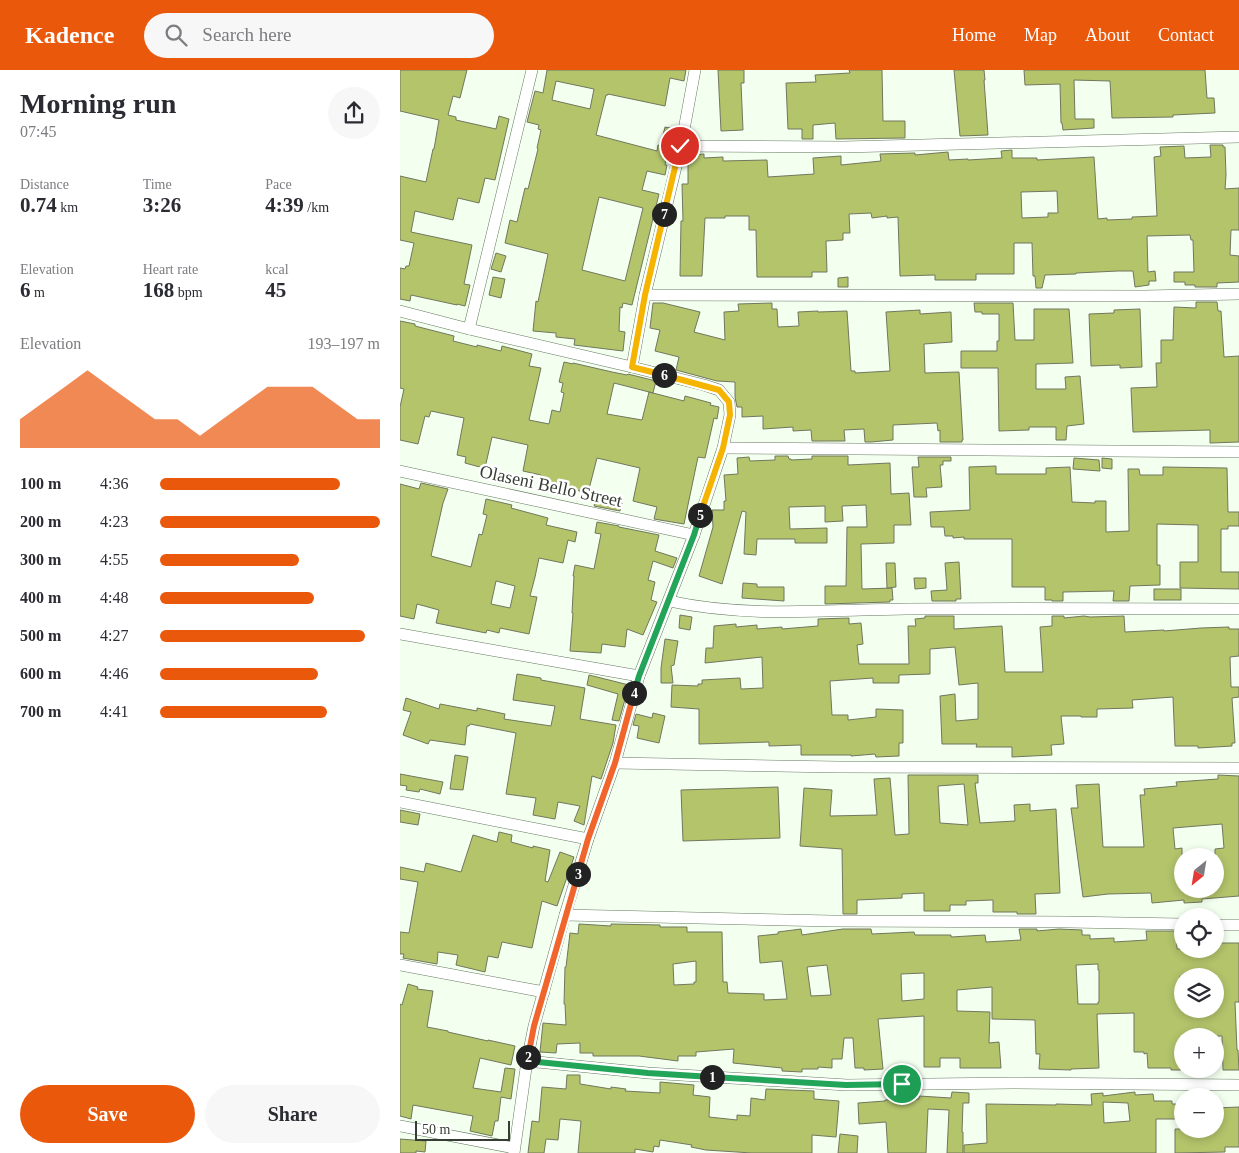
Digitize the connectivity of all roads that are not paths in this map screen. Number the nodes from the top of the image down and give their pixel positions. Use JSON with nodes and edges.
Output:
{"nodes":[{"id":1,"x":532,"y":70,"type":"edge"},
{"id":2,"x":695,"y":70,"type":"edge"},
{"id":3,"x":1239,"y":137,"type":"edge"},
{"id":4,"x":680,"y":146,"type":"junction"},
{"id":5,"x":1239,"y":294,"type":"edge"},
{"id":6,"x":645,"y":295,"type":"junction"},
{"id":7,"x":400,"y":311,"type":"edge"},
{"id":8,"x":469,"y":330,"type":"junction"},
{"id":9,"x":632,"y":367,"type":"junction"},
{"id":10,"x":723,"y":448,"type":"junction"},
{"id":11,"x":1239,"y":452,"type":"edge"},
{"id":12,"x":400,"y":471,"type":"edge"},
{"id":13,"x":694,"y":535,"type":"junction"},
{"id":14,"x":668,"y":601,"type":"junction"},
{"id":15,"x":1239,"y":610,"type":"edge"},
{"id":16,"x":400,"y":634,"type":"edge"},
{"id":17,"x":639,"y":676,"type":"junction"},
{"id":18,"x":615,"y":763,"type":"junction"},
{"id":19,"x":1239,"y":768,"type":"edge"},
{"id":20,"x":400,"y":802,"type":"edge"},
{"id":21,"x":588,"y":839,"type":"junction"},
{"id":22,"x":566,"y":916,"type":"junction"},
{"id":23,"x":1174,"y":924,"type":"edge"},
{"id":24,"x":1224,"y":925,"type":"edge"},
{"id":25,"x":1239,"y":925,"type":"edge"},
{"id":26,"x":400,"y":965,"type":"edge"},
{"id":27,"x":544,"y":992,"type":"junction"},
{"id":28,"x":527,"y":1061,"type":"junction"},
{"id":29,"x":1239,"y":1085,"type":"edge"},
{"id":30,"x":400,"y":1126,"type":"edge"},
{"id":31,"x":514,"y":1150,"type":"edge"}],
"edges":[{"from":1,"to":8,"type":"street"},
{"from":2,"to":4,"type":"street"},
{"from":3,"to":4,"type":"street"},
{"from":4,"to":6,"type":"street"},
{"from":5,"to":6,"type":"street"},
{"from":6,"to":9,"type":"street"},
{"from":7,"to":8,"type":"street"},
{"from":8,"to":9,"type":"street"},
{"from":9,"to":10,"type":"street"},
{"from":10,"to":11,"type":"street"},
{"from":10,"to":13,"type":"street"},
{"from":12,"to":13,"type":"street","name":"Olaseni Bello Street"},
{"from":13,"to":14,"type":"street"},
{"from":14,"to":15,"type":"street"},
{"from":14,"to":17,"type":"street"},
{"from":16,"to":17,"type":"street"},
{"from":17,"to":18,"type":"street"},
{"from":18,"to":19,"type":"street"},
{"from":18,"to":21,"type":"street"},
{"from":20,"to":21,"type":"street"},
{"from":21,"to":22,"type":"street"},
{"from":22,"to":23,"type":"street"},
{"from":22,"to":27,"type":"street"},
{"from":24,"to":25,"type":"street"},
{"from":26,"to":27,"type":"street"},
{"from":27,"to":28,"type":"street"},
{"from":28,"to":29,"type":"street"},
{"from":28,"to":31,"type":"street"},
{"from":30,"to":31,"type":"street"}]}
